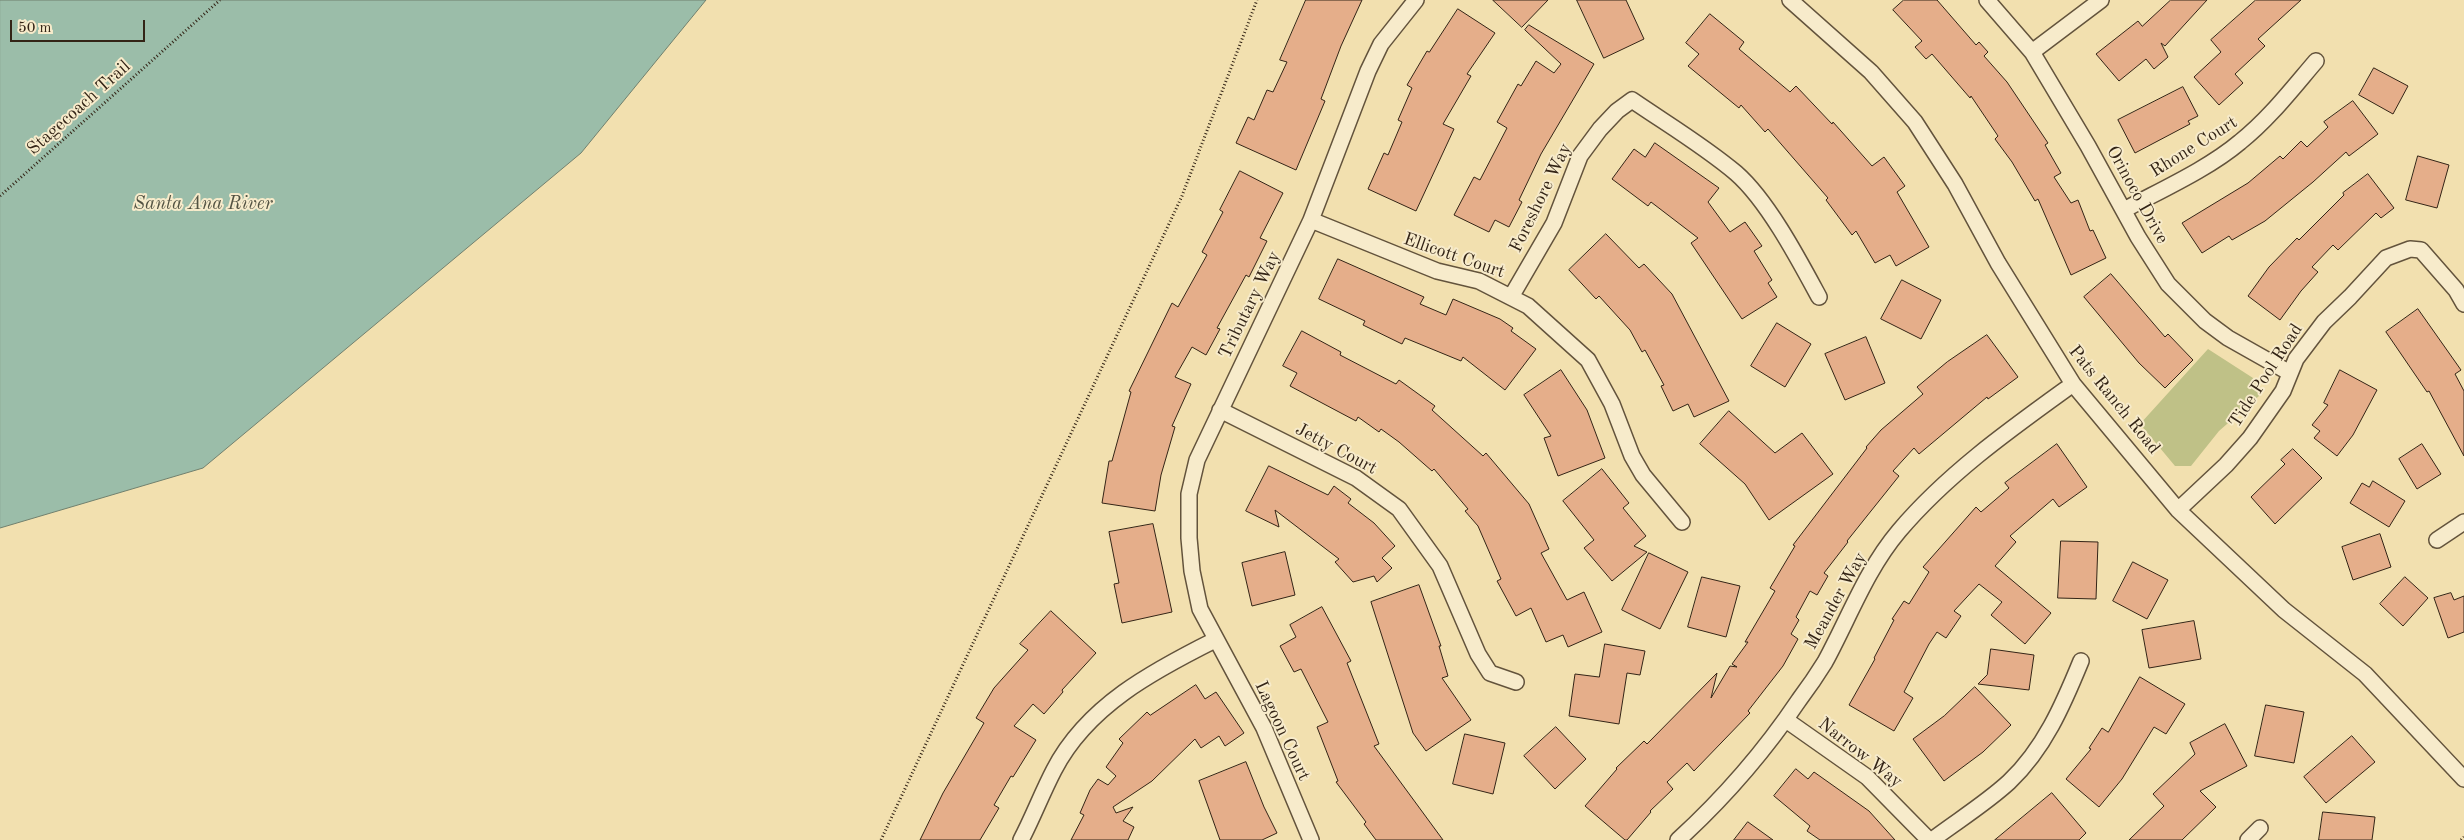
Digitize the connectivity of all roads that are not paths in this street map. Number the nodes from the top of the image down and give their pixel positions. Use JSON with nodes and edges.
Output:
{"nodes":[{"id":1,"x":1416,"y":0,"type":"edge"},
{"id":2,"x":1790,"y":0,"type":"edge"},
{"id":3,"x":1987,"y":0,"type":"edge"},
{"id":4,"x":2101,"y":0,"type":"edge"},
{"id":5,"x":2032,"y":52,"type":"junction"},
{"id":6,"x":2316,"y":61,"type":"dead end"},
{"id":7,"x":2124,"y":210,"type":"junction"},
{"id":8,"x":1311,"y":220,"type":"junction"},
{"id":9,"x":1511,"y":297,"type":"junction"},
{"id":10,"x":1819,"y":297,"type":"dead end"},
{"id":11,"x":2464,"y":304,"type":"edge"},
{"id":12,"x":2290,"y":373,"type":"junction"},
{"id":13,"x":2073,"y":384,"type":"junction"},
{"id":14,"x":1220,"y":410,"type":"junction"},
{"id":15,"x":2178,"y":510,"type":"junction"},
{"id":16,"x":1682,"y":522,"type":"dead end"},
{"id":17,"x":2464,"y":522,"type":"edge"},
{"id":18,"x":2437,"y":540,"type":"dead end"},
{"id":19,"x":1216,"y":640,"type":"junction"},
{"id":20,"x":2080,"y":661,"type":"dead end"},
{"id":21,"x":1516,"y":682,"type":"dead end"},
{"id":22,"x":1786,"y":720,"type":"junction"},
{"id":23,"x":2464,"y":779,"type":"edge"},
{"id":24,"x":2260,"y":828,"type":"dead end"},
{"id":25,"x":1022,"y":840,"type":"edge"},
{"id":26,"x":1311,"y":840,"type":"edge"},
{"id":27,"x":1678,"y":840,"type":"edge"},
{"id":28,"x":1930,"y":840,"type":"edge"},
{"id":29,"x":2248,"y":840,"type":"edge"}],
"edges":[{"from":1,"to":8,"type":"street","name":"Tributary Way"},
{"from":2,"to":13,"type":"street","name":"Pats Ranch Road"},
{"from":3,"to":5,"type":"street","name":"Orinoco Drive"},
{"from":4,"to":5,"type":"street"},
{"from":5,"to":7,"type":"street","name":"Orinoco Drive"},
{"from":6,"to":7,"type":"street","name":"Rhone Court"},
{"from":7,"to":12,"type":"street","name":"Orinoco Drive"},
{"from":8,"to":9,"type":"street","name":"Ellicott Court"},
{"from":8,"to":14,"type":"street","name":"Tributary Way"},
{"from":9,"to":10,"type":"street","name":"Foreshore Way"},
{"from":9,"to":16,"type":"street","name":"Ellicott Court"},
{"from":11,"to":12,"type":"street","name":"Tide Pool Road"},
{"from":12,"to":15,"type":"street","name":"Tide Pool Road"},
{"from":13,"to":15,"type":"street","name":"Pats Ranch Road"},
{"from":13,"to":22,"type":"street","name":"Meander Way"},
{"from":14,"to":19,"type":"street","name":"Tributary Way"},
{"from":14,"to":21,"type":"street","name":"Jetty Court"},
{"from":15,"to":23,"type":"street","name":"Pats Ranch Road"},
{"from":17,"to":18,"type":"street"},
{"from":19,"to":25,"type":"street"},
{"from":19,"to":26,"type":"street","name":"Lagoon Court"},
{"from":20,"to":28,"type":"street"},
{"from":22,"to":27,"type":"street","name":"Meander Way"},
{"from":22,"to":28,"type":"street","name":"Narrow Way"},
{"from":24,"to":29,"type":"street"}]}
